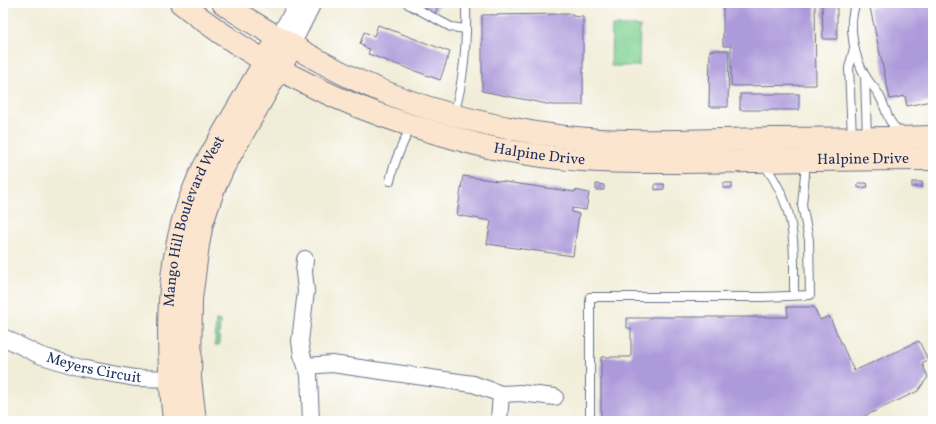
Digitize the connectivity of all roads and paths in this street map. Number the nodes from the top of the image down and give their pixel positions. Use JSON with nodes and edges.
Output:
{"nodes":[{"id":1,"x":181,"y":3,"type":"edge"},
{"id":2,"x":223,"y":3,"type":"edge"},
{"id":3,"x":298,"y":3,"type":"edge"},
{"id":4,"x":313,"y":3,"type":"edge"},
{"id":5,"x":466,"y":3,"type":"edge"},
{"id":6,"x":856,"y":3,"type":"edge"},
{"id":7,"x":408,"y":4,"type":"dead end"},
{"id":8,"x":466,"y":29,"type":"junction"},
{"id":9,"x":285,"y":41,"type":"junction"},
{"id":10,"x":854,"y":48,"type":"junction"},
{"id":11,"x":272,"y":65,"type":"junction"},
{"id":12,"x":865,"y":76,"type":"junction"},
{"id":13,"x":454,"y":115,"type":"junction"},
{"id":14,"x":412,"y":126,"type":"junction"},
{"id":15,"x":933,"y":137,"type":"edge"},
{"id":16,"x":907,"y":138,"type":"junction"},
{"id":17,"x":784,"y":139,"type":"junction"},
{"id":18,"x":859,"y":149,"type":"junction"},
{"id":19,"x":933,"y":159,"type":"edge"},
{"id":20,"x":805,"y":160,"type":"junction"},
{"id":21,"x":761,"y":161,"type":"junction"},
{"id":22,"x":390,"y":181,"type":"dead end"},
{"id":23,"x":305,"y":258,"type":"dead end"},
{"id":24,"x":794,"y":295,"type":"junction"},
{"id":25,"x":3,"y":337,"type":"edge"},
{"id":26,"x":306,"y":366,"type":"junction"},
{"id":27,"x":180,"y":379,"type":"junction"},
{"id":28,"x":501,"y":394,"type":"junction"},
{"id":29,"x":554,"y":397,"type":"dead end"},
{"id":30,"x":174,"y":421,"type":"edge"},
{"id":31,"x":195,"y":421,"type":"edge"},
{"id":32,"x":311,"y":421,"type":"edge"},
{"id":33,"x":499,"y":421,"type":"edge"},
{"id":34,"x":590,"y":421,"type":"edge"}],
"edges":[{"from":1,"to":11,"type":"main road","name":"Halpine Drive"},
{"from":2,"to":9,"type":"main road","name":"Halpine Drive"},
{"from":3,"to":9,"type":"street"},
{"from":4,"to":9,"type":"street"},
{"from":5,"to":8,"type":"lane"},
{"from":6,"to":10,"type":"lane"},
{"from":7,"to":8,"type":"lane"},
{"from":8,"to":13,"type":"lane"},
{"from":9,"to":11,"type":"main road","name":"Mango Hill Boulevard West"},
{"from":9,"to":13,"type":"main road","name":"Halpine Drive"},
{"from":10,"to":12,"type":"lane"},
{"from":10,"to":18,"type":"lane"},
{"from":11,"to":14,"type":"main road","name":"Halpine Drive"},
{"from":11,"to":27,"type":"main road","name":"Mango Hill Boulevard West"},
{"from":12,"to":16,"type":"lane"},
{"from":12,"to":18,"type":"lane"},
{"from":13,"to":17,"type":"main road","name":"Halpine Drive"},
{"from":14,"to":21,"type":"main road","name":"Halpine Drive"},
{"from":14,"to":22,"type":"lane"},
{"from":15,"to":16,"type":"main road","name":"Halpine Drive"},
{"from":16,"to":18,"type":"main road","name":"Halpine Drive"},
{"from":17,"to":18,"type":"main road","name":"Halpine Drive"},
{"from":17,"to":20,"type":"lane"},
{"from":18,"to":19,"type":"main road","name":"Halpine Drive"},
{"from":18,"to":20,"type":"main road","name":"Halpine Drive"},
{"from":20,"to":21,"type":"main road","name":"Halpine Drive"},
{"from":20,"to":24,"type":"lane"},
{"from":21,"to":24,"type":"lane"},
{"from":23,"to":26,"type":"street"},
{"from":24,"to":34,"type":"lane"},
{"from":25,"to":27,"type":"street","name":"Meyers Circuit"},
{"from":26,"to":28,"type":"street"},
{"from":26,"to":32,"type":"street"},
{"from":27,"to":30,"type":"main road","name":"Mango Hill Boulevard West"},
{"from":27,"to":31,"type":"main road","name":"Mango Hill Boulevard West"},
{"from":28,"to":29,"type":"street"},
{"from":28,"to":33,"type":"street"}]}
